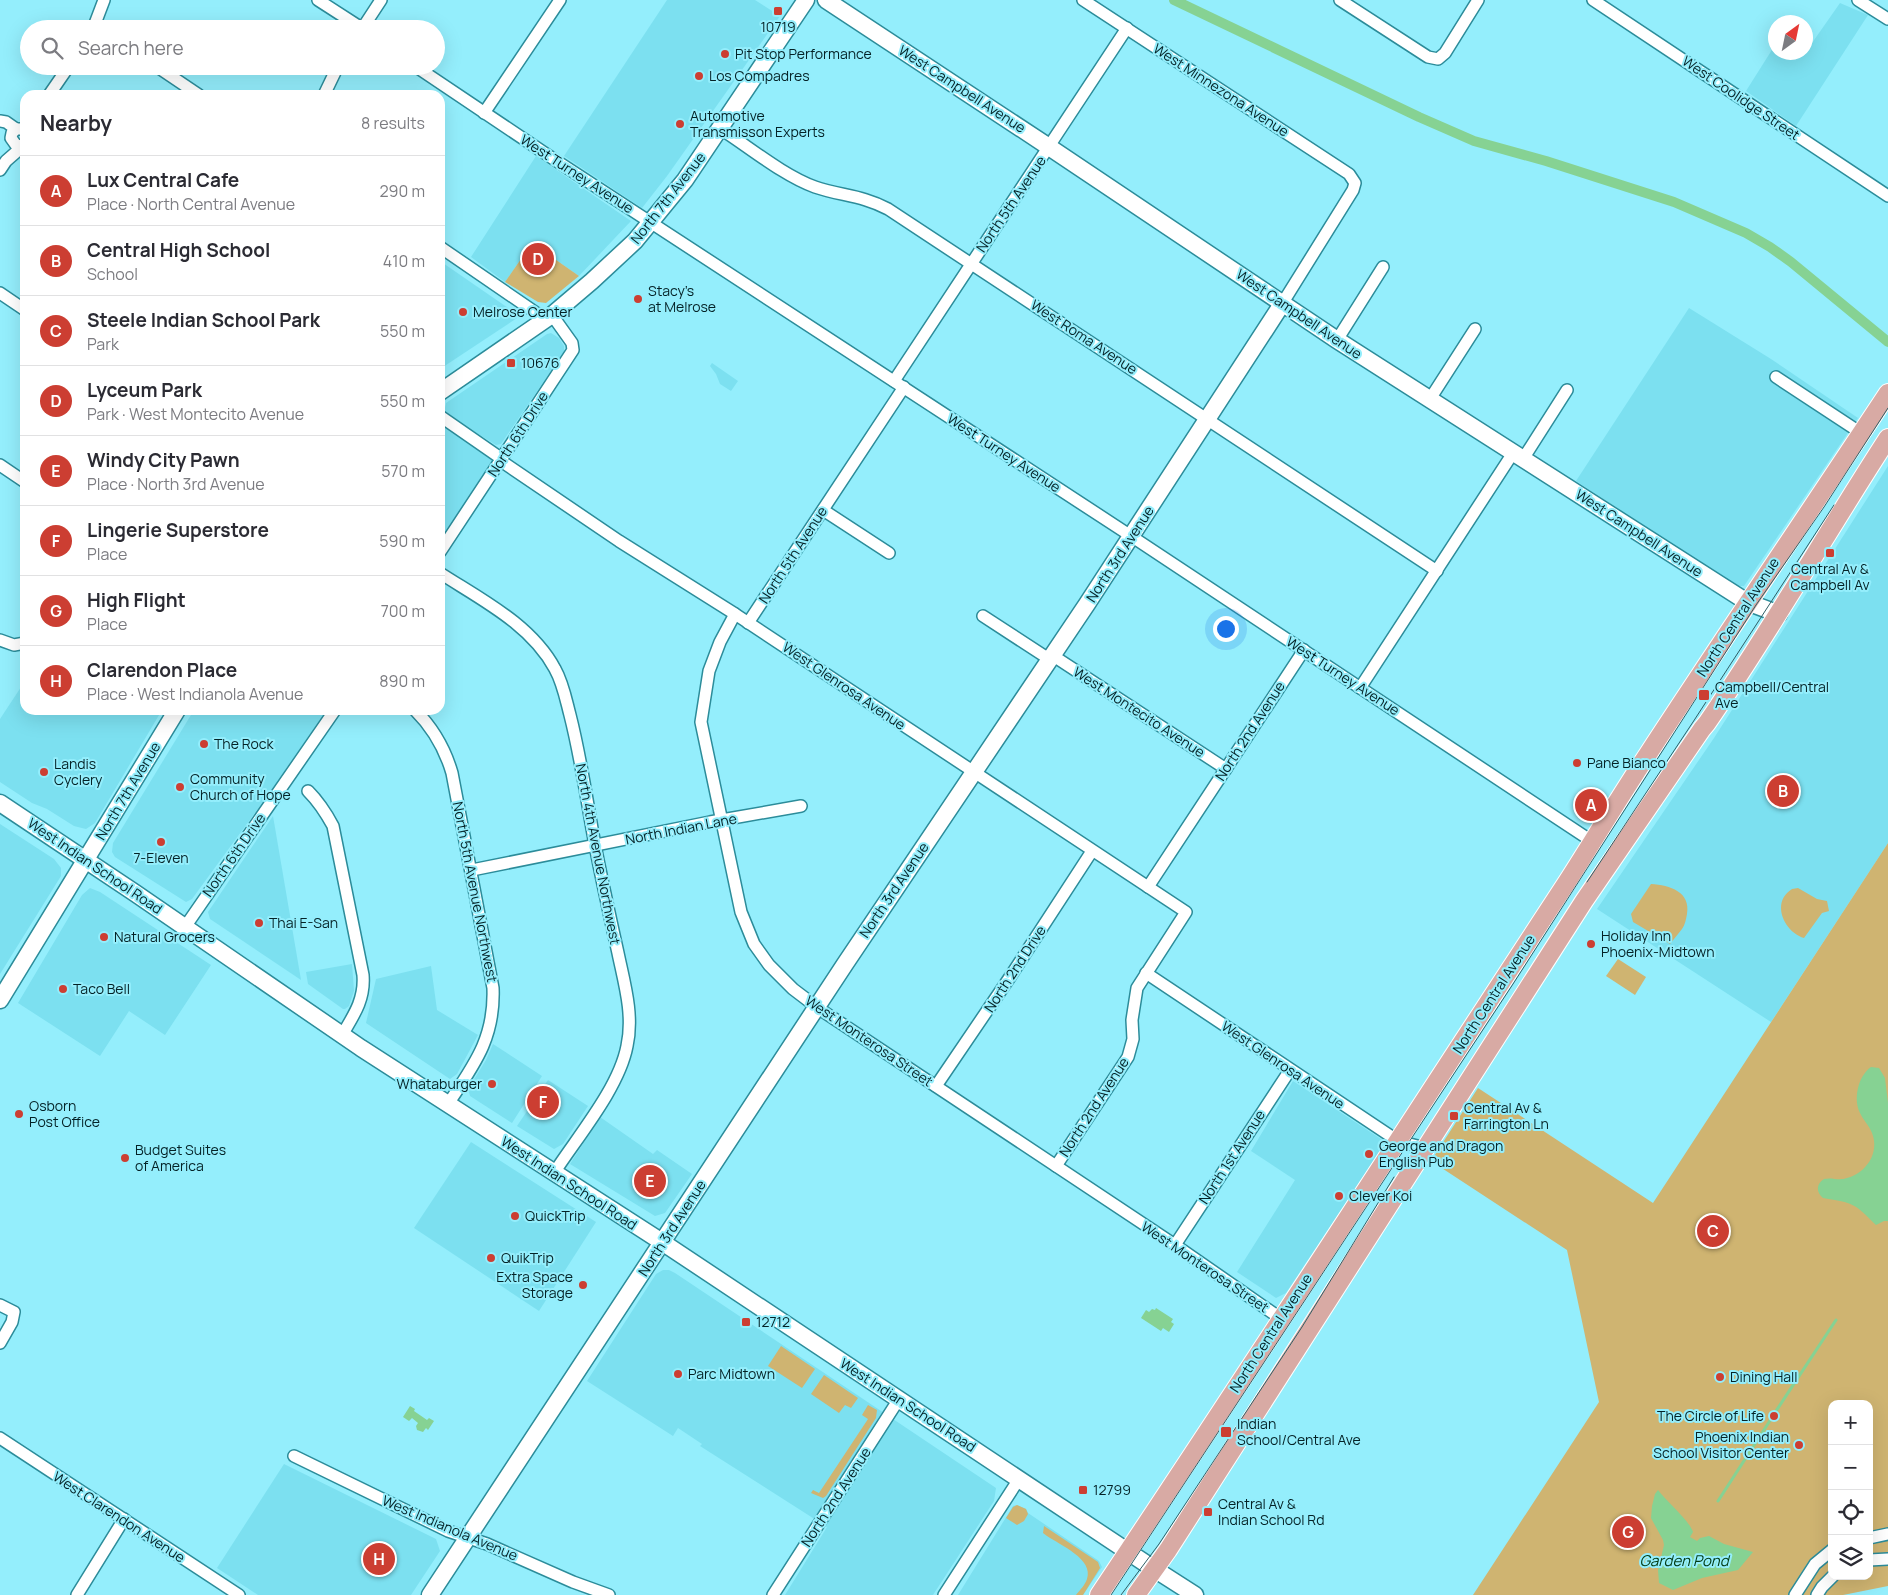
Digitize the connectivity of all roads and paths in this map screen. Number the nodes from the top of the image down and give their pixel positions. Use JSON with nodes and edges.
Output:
{"nodes":[{"id":1,"x":104,"y":0,"type":"edge"},
{"id":2,"x":318,"y":0,"type":"edge"},
{"id":3,"x":381,"y":0,"type":"edge"},
{"id":4,"x":560,"y":0,"type":"edge"},
{"id":5,"x":806,"y":0,"type":"edge"},
{"id":6,"x":826,"y":0,"type":"edge"},
{"id":7,"x":1083,"y":0,"type":"edge"},
{"id":8,"x":1340,"y":0,"type":"edge"},
{"id":9,"x":1478,"y":0,"type":"edge"},
{"id":10,"x":1594,"y":0,"type":"edge"},
{"id":11,"x":1858,"y":0,"type":"edge"},
{"id":12,"x":98,"y":20,"type":"edge"},
{"id":13,"x":348,"y":20,"type":"edge"},
{"id":14,"x":368,"y":20,"type":"edge"},
{"id":15,"x":1888,"y":20,"type":"edge"},
{"id":16,"x":1127,"y":28,"type":"junction"},
{"id":17,"x":63,"y":75,"type":"edge"},
{"id":18,"x":169,"y":75,"type":"edge"},
{"id":19,"x":333,"y":75,"type":"edge"},
{"id":20,"x":428,"y":75,"type":"edge"},
{"id":21,"x":52,"y":90,"type":"edge"},
{"id":22,"x":192,"y":90,"type":"edge"},
{"id":23,"x":326,"y":90,"type":"edge"},
{"id":24,"x":484,"y":114,"type":"junction"},
{"id":25,"x":0,"y":121,"type":"edge"},
{"id":26,"x":0,"y":128,"type":"edge"},
{"id":27,"x":721,"y":129,"type":"junction"},
{"id":28,"x":18,"y":131,"type":"edge"},
{"id":29,"x":20,"y":146,"type":"edge"},
{"id":30,"x":1050,"y":146,"type":"junction"},
{"id":31,"x":20,"y":150,"type":"edge"},
{"id":32,"x":3,"y":165,"type":"edge"},
{"id":33,"x":1354,"y":183,"type":"joint"},
{"id":34,"x":1888,"y":196,"type":"edge"},
{"id":35,"x":651,"y":223,"type":"junction"},
{"id":36,"x":445,"y":250,"type":"edge"},
{"id":37,"x":972,"y":263,"type":"junction"},
{"id":38,"x":1383,"y":267,"type":"dead end"},
{"id":39,"x":0,"y":293,"type":"edge"},
{"id":40,"x":1282,"y":304,"type":"junction"},
{"id":41,"x":20,"y":307,"type":"edge"},
{"id":42,"x":548,"y":317,"type":"junction"},
{"id":43,"x":1475,"y":329,"type":"dead end"},
{"id":44,"x":1337,"y":340,"type":"junction"},
{"id":45,"x":1776,"y":377,"type":"dead end"},
{"id":46,"x":899,"y":384,"type":"junction"},
{"id":47,"x":445,"y":389,"type":"edge"},
{"id":48,"x":1567,"y":390,"type":"dead end"},
{"id":49,"x":1888,"y":393,"type":"edge"},
{"id":50,"x":1430,"y":399,"type":"junction"},
{"id":51,"x":1208,"y":419,"type":"junction"},
{"id":52,"x":445,"y":420,"type":"edge"},
{"id":53,"x":1861,"y":434,"type":"junction"},
{"id":54,"x":1888,"y":438,"type":"edge"},
{"id":55,"x":1518,"y":456,"type":"junction"},
{"id":56,"x":501,"y":460,"type":"junction"},
{"id":57,"x":0,"y":465,"type":"edge"},
{"id":58,"x":20,"y":479,"type":"edge"},
{"id":59,"x":823,"y":510,"type":"junction"},
{"id":60,"x":1131,"y":536,"type":"junction"},
{"id":61,"x":445,"y":544,"type":"edge"},
{"id":62,"x":889,"y":554,"type":"dead end"},
{"id":63,"x":1437,"y":571,"type":"junction"},
{"id":64,"x":445,"y":576,"type":"edge"},
{"id":65,"x":1747,"y":602,"type":"junction"},
{"id":66,"x":735,"y":614,"type":"junction"},
{"id":67,"x":1779,"y":614,"type":"junction"},
{"id":68,"x":983,"y":616,"type":"dead end"},
{"id":69,"x":748,"y":622,"type":"junction"},
{"id":70,"x":0,"y":640,"type":"edge"},
{"id":71,"x":20,"y":644,"type":"edge"},
{"id":72,"x":1304,"y":650,"type":"junction"},
{"id":73,"x":1051,"y":657,"type":"junction"},
{"id":74,"x":1360,"y":688,"type":"junction"},
{"id":75,"x":175,"y":715,"type":"edge"},
{"id":76,"x":332,"y":715,"type":"edge"},
{"id":77,"x":420,"y":715,"type":"edge"},
{"id":78,"x":1226,"y":769,"type":"junction"},
{"id":79,"x":974,"y":773,"type":"junction"},
{"id":80,"x":308,"y":791,"type":"dead end"},
{"id":81,"x":0,"y":803,"type":"edge"},
{"id":82,"x":801,"y":806,"type":"dead end"},
{"id":83,"x":722,"y":820,"type":"junction"},
{"id":84,"x":1593,"y":842,"type":"junction"},
{"id":85,"x":596,"y":846,"type":"junction"},
{"id":86,"x":1092,"y":851,"type":"junction"},
{"id":87,"x":86,"y":860,"type":"junction"},
{"id":88,"x":472,"y":870,"type":"junction"},
{"id":89,"x":1148,"y":887,"type":"junction"},
{"id":90,"x":1186,"y":912,"type":"joint"},
{"id":91,"x":185,"y":927,"type":"junction"},
{"id":92,"x":1146,"y":973,"type":"junction"},
{"id":93,"x":0,"y":1000,"type":"edge"},
{"id":94,"x":818,"y":1008,"type":"junction"},
{"id":95,"x":342,"y":1035,"type":"junction"},
{"id":96,"x":1290,"y":1070,"type":"junction"},
{"id":97,"x":936,"y":1086,"type":"junction"},
{"id":98,"x":448,"y":1104,"type":"junction"},
{"id":99,"x":1398,"y":1141,"type":"junction"},
{"id":100,"x":1425,"y":1148,"type":"junction"},
{"id":101,"x":1056,"y":1166,"type":"junction"},
{"id":102,"x":554,"y":1173,"type":"junction"},
{"id":103,"x":662,"y":1242,"type":"junction"},
{"id":104,"x":1175,"y":1245,"type":"junction"},
{"id":105,"x":0,"y":1305,"type":"edge"},
{"id":106,"x":1280,"y":1318,"type":"junction"},
{"id":107,"x":0,"y":1343,"type":"edge"},
{"id":108,"x":899,"y":1399,"type":"junction"},
{"id":109,"x":0,"y":1438,"type":"edge"},
{"id":110,"x":294,"y":1456,"type":"dead end"},
{"id":111,"x":1019,"y":1478,"type":"junction"},
{"id":112,"x":124,"y":1519,"type":"junction"},
{"id":113,"x":1888,"y":1534,"type":"edge"},
{"id":114,"x":468,"y":1536,"type":"junction"},
{"id":115,"x":1873,"y":1537,"type":"edge"},
{"id":116,"x":1828,"y":1553,"type":"edge"},
{"id":117,"x":1888,"y":1559,"type":"edge"},
{"id":118,"x":1873,"y":1560,"type":"edge"},
{"id":119,"x":1141,"y":1561,"type":"junction"},
{"id":120,"x":1828,"y":1580,"type":"edge"},
{"id":121,"x":77,"y":1595,"type":"edge"},
{"id":122,"x":239,"y":1595,"type":"edge"},
{"id":123,"x":430,"y":1595,"type":"edge"},
{"id":124,"x":609,"y":1595,"type":"edge"},
{"id":125,"x":773,"y":1595,"type":"edge"},
{"id":126,"x":944,"y":1595,"type":"edge"},
{"id":127,"x":1099,"y":1595,"type":"edge"},
{"id":128,"x":1136,"y":1595,"type":"edge"},
{"id":129,"x":1195,"y":1595,"type":"edge"},
{"id":130,"x":1795,"y":1595,"type":"edge"},
{"id":131,"x":1817,"y":1595,"type":"edge"}],
"edges":[{"from":1,"to":12,"type":"street"},
{"from":2,"to":13,"type":"street"},
{"from":3,"to":14,"type":"street"},
{"from":4,"to":24,"type":"street"},
{"from":5,"to":27,"type":"street","name":"North 7th Avenue"},
{"from":6,"to":30,"type":"street","name":"West Campbell Avenue"},
{"from":7,"to":16,"type":"street","name":"West Minnezona Avenue"},
{"from":8,"to":9,"type":"street"},
{"from":10,"to":34,"type":"street","name":"West Coolidge Street"},
{"from":11,"to":15,"type":"street"},
{"from":16,"to":30,"type":"street","name":"North 5th Avenue"},
{"from":16,"to":33,"type":"street","name":"West Minnezona Avenue"},
{"from":17,"to":21,"type":"street"},
{"from":18,"to":22,"type":"street"},
{"from":19,"to":23,"type":"street"},
{"from":20,"to":24,"type":"street","name":"West Turney Avenue"},
{"from":24,"to":35,"type":"street","name":"West Turney Avenue"},
{"from":25,"to":28,"type":"street"},
{"from":26,"to":28,"type":"street"},
{"from":27,"to":35,"type":"street","name":"North 7th Avenue"},
{"from":27,"to":37,"type":"street","name":"West Roma Avenue"},
{"from":28,"to":29,"type":"street"},
{"from":28,"to":32,"type":"street"},
{"from":30,"to":37,"type":"street","name":"North 5th Avenue"},
{"from":30,"to":40,"type":"street","name":"West Campbell Avenue"},
{"from":31,"to":32,"type":"street"},
{"from":33,"to":40,"type":"street","name":"North 3rd Avenue"},
{"from":35,"to":42,"type":"street","name":"North 7th Avenue"},
{"from":35,"to":46,"type":"street","name":"West Turney Avenue"},
{"from":36,"to":42,"type":"street"},
{"from":37,"to":46,"type":"street","name":"North 5th Avenue"},
{"from":37,"to":51,"type":"street","name":"West Roma Avenue"},
{"from":38,"to":44,"type":"street"},
{"from":39,"to":41,"type":"street"},
{"from":40,"to":44,"type":"street","name":"West Campbell Avenue"},
{"from":40,"to":51,"type":"street","name":"North 3rd Avenue"},
{"from":42,"to":47,"type":"street","name":"North 7th Avenue"},
{"from":42,"to":56,"type":"street","name":"North 6th Drive"},
{"from":43,"to":50,"type":"street"},
{"from":44,"to":50,"type":"street","name":"West Campbell Avenue"},
{"from":45,"to":53,"type":"street"},
{"from":46,"to":59,"type":"street","name":"North 5th Avenue"},
{"from":46,"to":60,"type":"street","name":"West Turney Avenue"},
{"from":48,"to":55,"type":"street"},
{"from":49,"to":53,"type":"main road","name":"North Central Avenue"},
{"from":50,"to":55,"type":"street","name":"West Campbell Avenue"},
{"from":51,"to":60,"type":"street","name":"North 3rd Avenue"},
{"from":51,"to":63,"type":"street","name":"West Roma Avenue"},
{"from":52,"to":56,"type":"street","name":"West Glenrosa Avenue"},
{"from":53,"to":65,"type":"main road","name":"North Central Avenue"},
{"from":54,"to":67,"type":"main road","name":"North Central Avenue"},
{"from":55,"to":63,"type":"street"},
{"from":55,"to":65,"type":"street","name":"West Campbell Avenue"},
{"from":56,"to":61,"type":"street","name":"North 6th Drive"},
{"from":56,"to":66,"type":"street","name":"West Glenrosa Avenue"},
{"from":57,"to":58,"type":"street"},
{"from":59,"to":62,"type":"street"},
{"from":59,"to":69,"type":"street","name":"North 5th Avenue"},
{"from":60,"to":72,"type":"street","name":"West Turney Avenue"},
{"from":60,"to":73,"type":"street","name":"North 3rd Avenue"},
{"from":63,"to":74,"type":"street"},
{"from":64,"to":85,"type":"street","name":"North 4th Avenue Northwest"},
{"from":65,"to":67,"type":"street","name":"West Campbell Avenue"},
{"from":65,"to":84,"type":"main road","name":"North Central Avenue"},
{"from":66,"to":69,"type":"street","name":"West Glenrosa Avenue"},
{"from":66,"to":83,"type":"street","name":"West Monterosa Street"},
{"from":67,"to":100,"type":"main road","name":"North Central Avenue"},
{"from":68,"to":73,"type":"street","name":"West Montecito Avenue"},
{"from":69,"to":79,"type":"street","name":"West Glenrosa Avenue"},
{"from":70,"to":71,"type":"street"},
{"from":72,"to":74,"type":"street","name":"West Turney Avenue"},
{"from":72,"to":78,"type":"street","name":"North 2nd Avenue"},
{"from":73,"to":78,"type":"street","name":"West Montecito Avenue"},
{"from":73,"to":79,"type":"street","name":"North 3rd Avenue"},
{"from":74,"to":84,"type":"street","name":"West Turney Avenue"},
{"from":75,"to":87,"type":"street","name":"North 7th Avenue"},
{"from":76,"to":91,"type":"street","name":"North 6th Drive"},
{"from":77,"to":88,"type":"street","name":"North 5th Avenue Northwest"},
{"from":78,"to":89,"type":"street","name":"North 2nd Avenue"},
{"from":79,"to":86,"type":"street","name":"West Glenrosa Avenue"},
{"from":79,"to":94,"type":"street","name":"North 3rd Avenue"},
{"from":80,"to":95,"type":"street"},
{"from":81,"to":87,"type":"street","name":"West Indian School Road"},
{"from":82,"to":83,"type":"street","name":"North Indian Lane"},
{"from":83,"to":85,"type":"street","name":"North Indian Lane"},
{"from":83,"to":94,"type":"street","name":"West Monterosa Street"},
{"from":84,"to":99,"type":"main road","name":"North Central Avenue"},
{"from":85,"to":88,"type":"street","name":"North Indian Lane"},
{"from":85,"to":102,"type":"street","name":"North 4th Avenue Northwest"},
{"from":86,"to":89,"type":"street","name":"West Glenrosa Avenue"},
{"from":86,"to":97,"type":"street","name":"North 2nd Drive"},
{"from":87,"to":91,"type":"street","name":"West Indian School Road"},
{"from":87,"to":93,"type":"street","name":"North 7th Avenue"},
{"from":88,"to":98,"type":"street","name":"North 5th Avenue Northwest"},
{"from":89,"to":90,"type":"street","name":"West Glenrosa Avenue"},
{"from":90,"to":92,"type":"street","name":"North 2nd Avenue"},
{"from":91,"to":95,"type":"street","name":"West Indian School Road"},
{"from":92,"to":96,"type":"street","name":"West Glenrosa Avenue"},
{"from":92,"to":101,"type":"street","name":"North 2nd Avenue"},
{"from":94,"to":97,"type":"street","name":"West Monterosa Street"},
{"from":94,"to":103,"type":"street","name":"North 3rd Avenue"},
{"from":95,"to":98,"type":"street","name":"West Indian School Road"},
{"from":96,"to":99,"type":"street","name":"West Glenrosa Avenue"},
{"from":96,"to":104,"type":"street","name":"North 1st Avenue"},
{"from":97,"to":101,"type":"street","name":"West Monterosa Street"},
{"from":98,"to":102,"type":"street","name":"West Indian School Road"},
{"from":99,"to":100,"type":"street","name":"West Glenrosa Avenue"},
{"from":99,"to":106,"type":"main road","name":"North Central Avenue"},
{"from":100,"to":119,"type":"main road","name":"North Central Avenue"},
{"from":101,"to":104,"type":"street","name":"West Monterosa Street"},
{"from":102,"to":103,"type":"street","name":"West Indian School Road"},
{"from":103,"to":108,"type":"street","name":"West Indian School Road"},
{"from":103,"to":114,"type":"street","name":"North 3rd Avenue"},
{"from":104,"to":106,"type":"street","name":"West Monterosa Street"},
{"from":105,"to":107,"type":"street"},
{"from":106,"to":119,"type":"main road","name":"North Central Avenue"},
{"from":108,"to":111,"type":"street","name":"West Indian School Road"},
{"from":108,"to":125,"type":"street","name":"North 2nd Avenue"},
{"from":109,"to":112,"type":"street","name":"West Clarendon Avenue"},
{"from":110,"to":114,"type":"street","name":"West Indianola Avenue"},
{"from":111,"to":119,"type":"street","name":"West Indian School Road"},
{"from":111,"to":126,"type":"street"},
{"from":112,"to":121,"type":"street"},
{"from":112,"to":122,"type":"street","name":"West Clarendon Avenue"},
{"from":113,"to":115,"type":"street"},
{"from":114,"to":123,"type":"street","name":"North 3rd Avenue"},
{"from":114,"to":124,"type":"street","name":"West Indianola Avenue"},
{"from":116,"to":130,"type":"street"},
{"from":117,"to":118,"type":"street"},
{"from":119,"to":127,"type":"main road","name":"North Central Avenue"},
{"from":119,"to":128,"type":"main road","name":"North Central Avenue"},
{"from":119,"to":129,"type":"street","name":"West Indian School Road"},
{"from":120,"to":131,"type":"street"}]}
